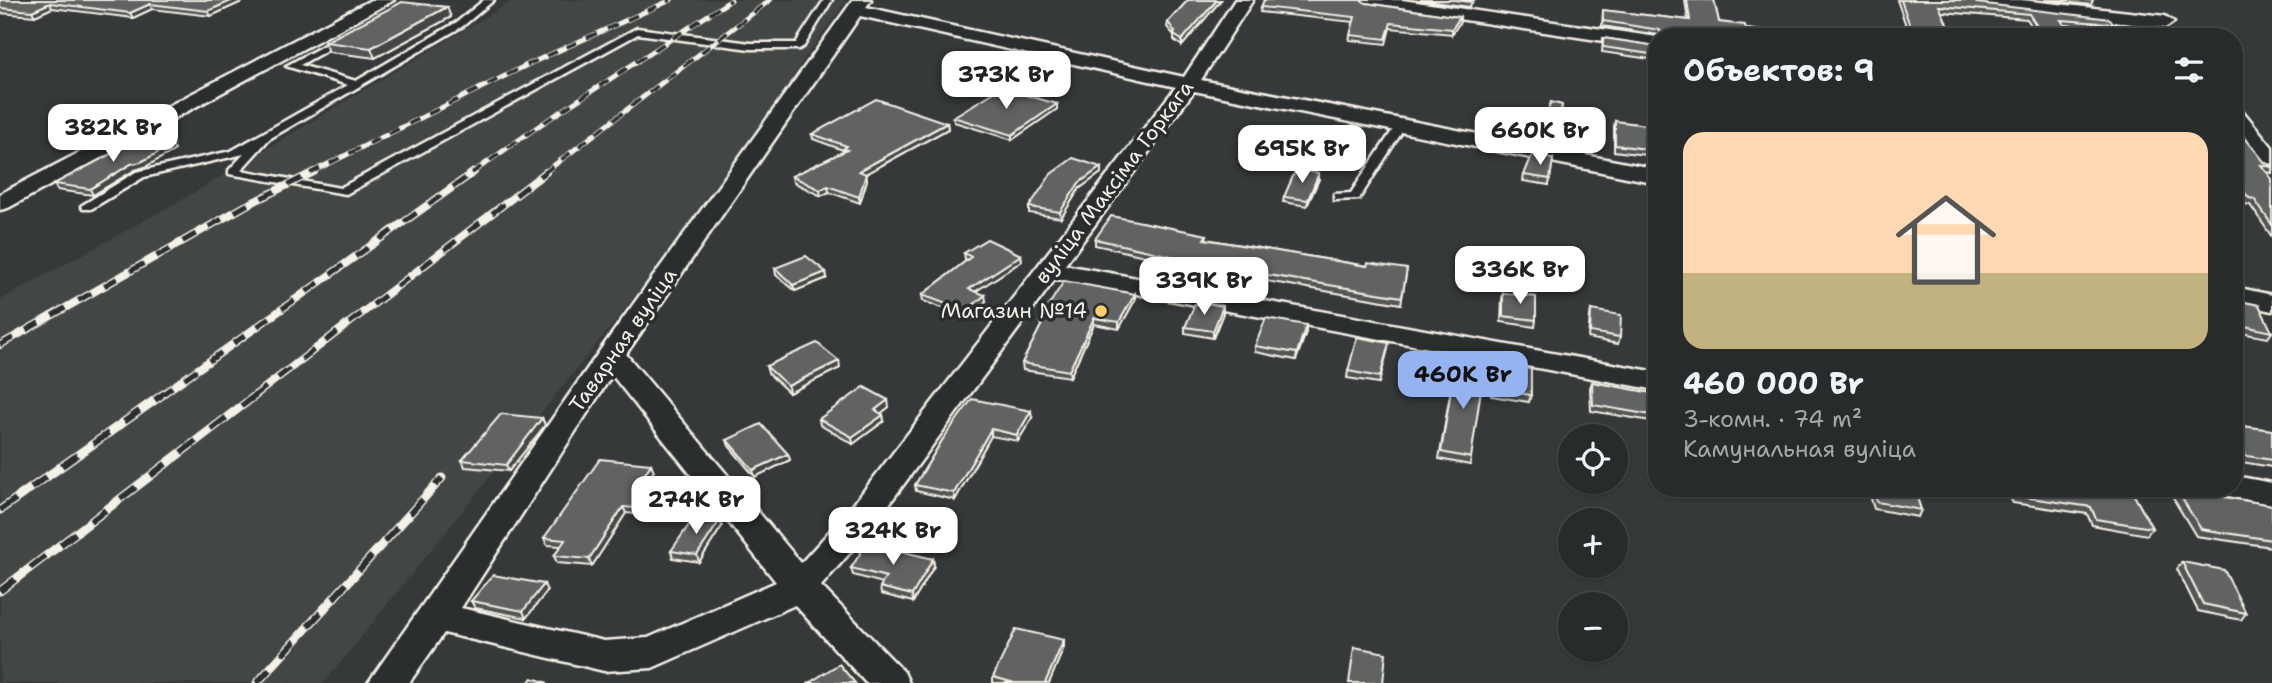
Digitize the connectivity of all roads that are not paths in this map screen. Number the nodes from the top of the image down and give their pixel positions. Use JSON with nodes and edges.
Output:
{"nodes":[{"id":1,"x":384,"y":0,"type":"edge"},
{"id":2,"x":490,"y":0,"type":"edge"},
{"id":3,"x":828,"y":0,"type":"edge"},
{"id":4,"x":1244,"y":0,"type":"edge"},
{"id":5,"x":1366,"y":0,"type":"edge"},
{"id":6,"x":1975,"y":0,"type":"edge"},
{"id":7,"x":2150,"y":0,"type":"edge"},
{"id":8,"x":859,"y":5,"type":"edge"},
{"id":9,"x":2164,"y":28,"type":"edge"},
{"id":10,"x":2170,"y":28,"type":"edge"},
{"id":11,"x":359,"y":30,"type":"edge"},
{"id":12,"x":1648,"y":42,"type":"edge"},
{"id":13,"x":357,"y":84,"type":"junction"},
{"id":14,"x":1189,"y":84,"type":"junction"},
{"id":15,"x":2243,"y":119,"type":"edge"},
{"id":16,"x":1402,"y":124,"type":"junction"},
{"id":17,"x":2272,"y":125,"type":"edge"},
{"id":18,"x":2243,"y":127,"type":"edge"},
{"id":19,"x":266,"y":136,"type":"junction"},
{"id":20,"x":2272,"y":162,"type":"edge"},
{"id":21,"x":1648,"y":174,"type":"edge"},
{"id":22,"x":1338,"y":197,"type":"dead end"},
{"id":23,"x":0,"y":203,"type":"edge"},
{"id":24,"x":87,"y":206,"type":"dead end"},
{"id":25,"x":1048,"y":270,"type":"junction"},
{"id":26,"x":2243,"y":297,"type":"edge"},
{"id":27,"x":2272,"y":303,"type":"edge"},
{"id":28,"x":611,"y":355,"type":"junction"},
{"id":29,"x":1648,"y":380,"type":"edge"},
{"id":30,"x":2243,"y":489,"type":"edge"},
{"id":31,"x":2272,"y":494,"type":"edge"},
{"id":32,"x":800,"y":587,"type":"junction"},
{"id":33,"x":436,"y":617,"type":"junction"},
{"id":34,"x":387,"y":683,"type":"edge"},
{"id":35,"x":890,"y":683,"type":"edge"}],
"edges":[{"from":1,"to":23,"type":"street"},
{"from":2,"to":13,"type":"lane"},
{"from":3,"to":19,"type":"lane"},
{"from":4,"to":14,"type":"street","name":"вуліца Максіма Горкага"},
{"from":5,"to":12,"type":"street"},
{"from":6,"to":9,"type":"street"},
{"from":7,"to":10,"type":"street"},
{"from":8,"to":14,"type":"street"},
{"from":8,"to":28,"type":"street","name":"Таварная вуліца"},
{"from":11,"to":13,"type":"lane"},
{"from":13,"to":19,"type":"lane"},
{"from":14,"to":16,"type":"street"},
{"from":14,"to":25,"type":"street","name":"вуліца Максіма Горкага"},
{"from":15,"to":17,"type":"street"},
{"from":16,"to":21,"type":"street"},
{"from":16,"to":22,"type":"lane"},
{"from":18,"to":20,"type":"street"},
{"from":19,"to":24,"type":"lane"},
{"from":25,"to":29,"type":"street"},
{"from":25,"to":32,"type":"street","name":"вуліца Максіма Горкага"},
{"from":26,"to":27,"type":"street"},
{"from":28,"to":32,"type":"street"},
{"from":28,"to":33,"type":"street","name":"Таварная вуліца"},
{"from":30,"to":31,"type":"street"},
{"from":32,"to":33,"type":"street","name":"вуліца Максіма Горкага"},
{"from":32,"to":35,"type":"street"},
{"from":33,"to":34,"type":"street","name":"Таварная вуліца"}]}
